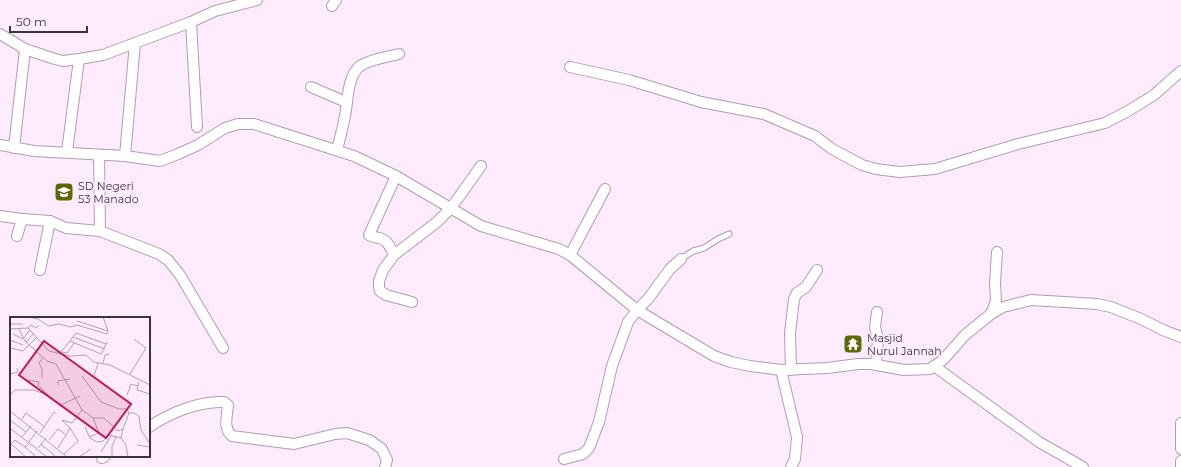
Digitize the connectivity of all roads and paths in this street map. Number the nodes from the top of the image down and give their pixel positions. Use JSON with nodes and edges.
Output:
{"nodes":[{"id":1,"x":219,"y":0,"type":"edge"},
{"id":2,"x":257,"y":0,"type":"edge"},
{"id":3,"x":215,"y":11,"type":"junction"},
{"id":4,"x":191,"y":22,"type":"junction"},
{"id":5,"x":0,"y":34,"type":"edge"},
{"id":6,"x":134,"y":43,"type":"junction"},
{"id":7,"x":25,"y":49,"type":"junction"},
{"id":8,"x":399,"y":54,"type":"dead end"},
{"id":9,"x":79,"y":59,"type":"junction"},
{"id":10,"x":570,"y":67,"type":"dead end"},
{"id":11,"x":1181,"y":71,"type":"edge"},
{"id":12,"x":311,"y":87,"type":"dead end"},
{"id":13,"x":346,"y":102,"type":"junction"},
{"id":14,"x":197,"y":127,"type":"dead end"},
{"id":15,"x":0,"y":145,"type":"edge"},
{"id":16,"x":14,"y":148,"type":"junction"},
{"id":17,"x":337,"y":150,"type":"junction"},
{"id":18,"x":67,"y":152,"type":"junction"},
{"id":19,"x":99,"y":155,"type":"junction"},
{"id":20,"x":125,"y":156,"type":"junction"},
{"id":21,"x":481,"y":166,"type":"dead end"},
{"id":22,"x":396,"y":176,"type":"junction"},
{"id":23,"x":604,"y":189,"type":"dead end"},
{"id":24,"x":450,"y":208,"type":"junction"},
{"id":25,"x":0,"y":216,"type":"edge"},
{"id":26,"x":22,"y":219,"type":"junction"},
{"id":27,"x":50,"y":221,"type":"junction"},
{"id":28,"x":100,"y":231,"type":"junction"},
{"id":29,"x":729,"y":234,"type":"dead end"},
{"id":30,"x":17,"y":236,"type":"dead end"},
{"id":31,"x":997,"y":252,"type":"dead end"},
{"id":32,"x":394,"y":255,"type":"junction"},
{"id":33,"x":570,"y":255,"type":"junction"},
{"id":34,"x":681,"y":259,"type":"joint"},
{"id":35,"x":40,"y":270,"type":"dead end"},
{"id":36,"x":817,"y":270,"type":"dead end"},
{"id":37,"x":412,"y":302,"type":"dead end"},
{"id":38,"x":637,"y":310,"type":"junction"},
{"id":39,"x":878,"y":312,"type":"dead end"},
{"id":40,"x":991,"y":314,"type":"junction"},
{"id":41,"x":1181,"y":337,"type":"edge"},
{"id":42,"x":223,"y":348,"type":"dead end"},
{"id":43,"x":876,"y":365,"type":"junction"},
{"id":44,"x":934,"y":366,"type":"junction"},
{"id":45,"x":786,"y":370,"type":"junction"},
{"id":46,"x":1181,"y":423,"type":"edge"},
{"id":47,"x":150,"y":426,"type":"edge"},
{"id":48,"x":1181,"y":449,"type":"edge"},
{"id":49,"x":564,"y":459,"type":"dead end"},
{"id":50,"x":1181,"y":461,"type":"edge"},
{"id":51,"x":385,"y":467,"type":"edge"},
{"id":52,"x":791,"y":467,"type":"edge"},
{"id":53,"x":1083,"y":467,"type":"edge"},
{"id":54,"x":1181,"y":467,"type":"edge"}],
"edges":[{"from":1,"to":3,"type":"street"},
{"from":2,"to":3,"type":"street"},
{"from":3,"to":4,"type":"street"},
{"from":4,"to":6,"type":"street"},
{"from":4,"to":14,"type":"street"},
{"from":5,"to":7,"type":"street"},
{"from":6,"to":9,"type":"street"},
{"from":6,"to":20,"type":"street"},
{"from":7,"to":9,"type":"street"},
{"from":7,"to":16,"type":"street"},
{"from":8,"to":13,"type":"street"},
{"from":9,"to":18,"type":"street"},
{"from":10,"to":11,"type":"street"},
{"from":12,"to":13,"type":"street"},
{"from":13,"to":17,"type":"street"},
{"from":15,"to":16,"type":"street"},
{"from":16,"to":18,"type":"street"},
{"from":17,"to":20,"type":"street"},
{"from":17,"to":22,"type":"street"},
{"from":18,"to":19,"type":"street"},
{"from":19,"to":20,"type":"street"},
{"from":19,"to":28,"type":"street"},
{"from":21,"to":24,"type":"street"},
{"from":22,"to":24,"type":"street"},
{"from":22,"to":32,"type":"street"},
{"from":23,"to":33,"type":"street"},
{"from":24,"to":32,"type":"street"},
{"from":24,"to":33,"type":"street"},
{"from":25,"to":26,"type":"street"},
{"from":26,"to":27,"type":"street"},
{"from":26,"to":30,"type":"street"},
{"from":27,"to":28,"type":"street"},
{"from":27,"to":35,"type":"street"},
{"from":28,"to":42,"type":"street"},
{"from":29,"to":34,"type":"lane"},
{"from":31,"to":40,"type":"street"},
{"from":32,"to":37,"type":"street"},
{"from":33,"to":38,"type":"street"},
{"from":34,"to":38,"type":"street"},
{"from":36,"to":45,"type":"street"},
{"from":38,"to":45,"type":"street"},
{"from":38,"to":49,"type":"street"},
{"from":39,"to":43,"type":"street"},
{"from":40,"to":41,"type":"street"},
{"from":40,"to":44,"type":"street"},
{"from":43,"to":44,"type":"street"},
{"from":43,"to":45,"type":"street"},
{"from":44,"to":53,"type":"street"},
{"from":45,"to":52,"type":"street"},
{"from":46,"to":48,"type":"street"},
{"from":47,"to":51,"type":"street"},
{"from":50,"to":54,"type":"street"}]}
